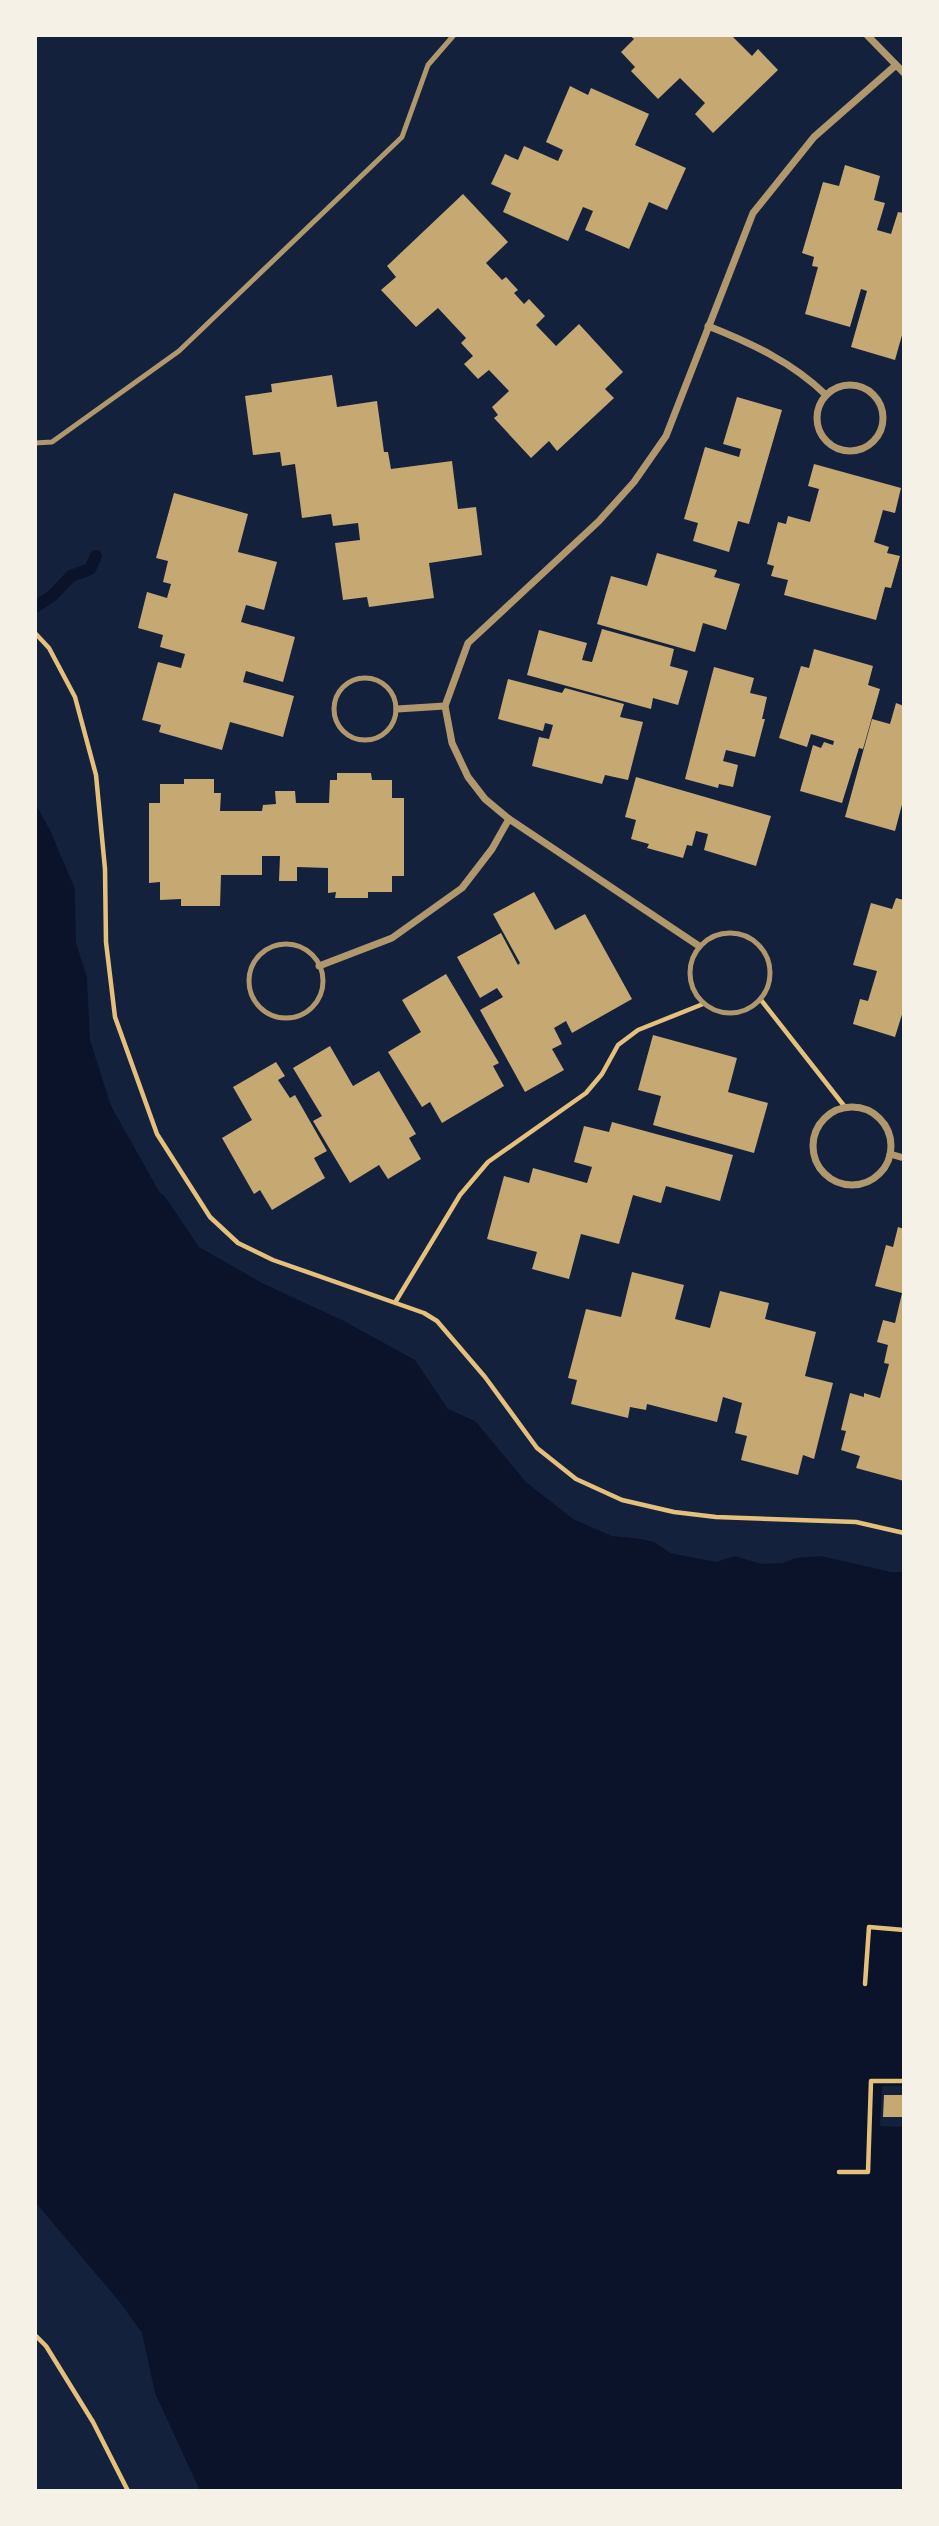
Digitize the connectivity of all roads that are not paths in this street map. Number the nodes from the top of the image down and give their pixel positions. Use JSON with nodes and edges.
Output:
{"nodes":[{"id":1,"x":454,"y":35,"type":"edge"},
{"id":2,"x":870,"y":36,"type":"edge"},
{"id":3,"x":896,"y":65,"type":"junction"},
{"id":4,"x":904,"y":73,"type":"edge"},
{"id":5,"x":708,"y":326,"type":"junction"},
{"id":6,"x":825,"y":395,"type":"junction"},
{"id":7,"x":35,"y":443,"type":"edge"},
{"id":8,"x":445,"y":706,"type":"junction"},
{"id":9,"x":397,"y":709,"type":"junction"},
{"id":10,"x":509,"y":819,"type":"junction"},
{"id":11,"x":699,"y":946,"type":"junction"},
{"id":12,"x":319,"y":966,"type":"junction"},
{"id":13,"x":890,"y":1154,"type":"junction"},
{"id":14,"x":904,"y":1158,"type":"edge"}],
"edges":[{"from":1,"to":7,"type":"lane"},
{"from":2,"to":3,"type":"street"},
{"from":3,"to":4,"type":"street"},
{"from":3,"to":5,"type":"street"},
{"from":5,"to":6,"type":"street"},
{"from":5,"to":8,"type":"street"},
{"from":6,"to":6,"type":"street"},
{"from":8,"to":9,"type":"street"},
{"from":8,"to":10,"type":"street"},
{"from":9,"to":9,"type":"lane"},
{"from":10,"to":11,"type":"street"},
{"from":10,"to":12,"type":"street"},
{"from":11,"to":11,"type":"lane"},
{"from":12,"to":12,"type":"lane"},
{"from":13,"to":13,"type":"street"},
{"from":13,"to":14,"type":"street"}]}
